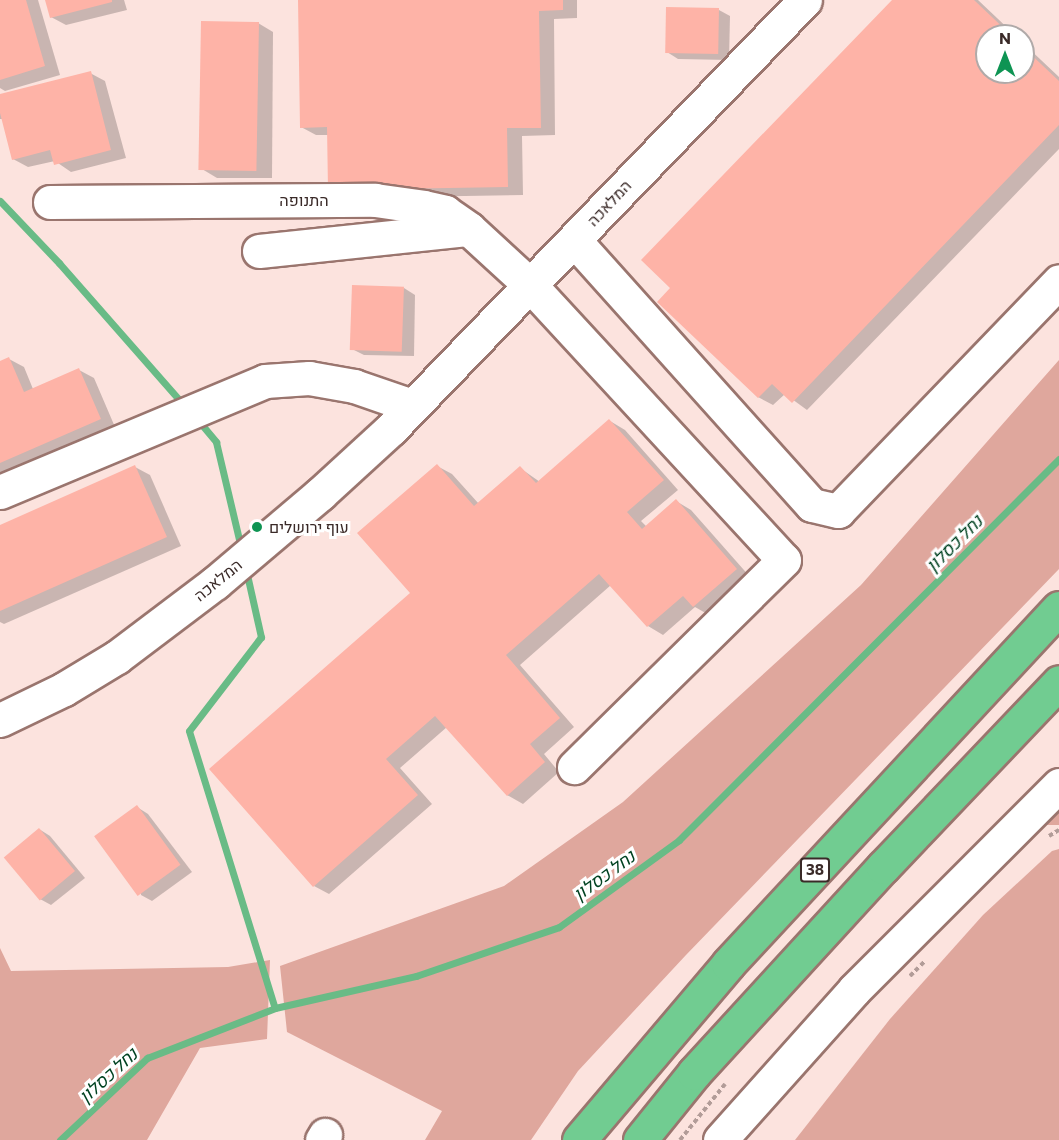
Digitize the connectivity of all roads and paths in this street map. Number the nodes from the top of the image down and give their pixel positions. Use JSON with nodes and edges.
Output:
{"nodes":[{"id":1,"x":805,"y":0,"type":"edge"},
{"id":2,"x":50,"y":202,"type":"dead end"},
{"id":3,"x":469,"y":229,"type":"junction"},
{"id":4,"x":574,"y":240,"type":"junction"},
{"id":5,"x":259,"y":251,"type":"dead end"},
{"id":6,"x":1059,"y":282,"type":"edge"},
{"id":7,"x":530,"y":285,"type":"junction"},
{"id":8,"x":412,"y":406,"type":"junction"},
{"id":9,"x":0,"y":492,"type":"edge"},
{"id":10,"x":1059,"y":608,"type":"edge"},
{"id":11,"x":1059,"y":682,"type":"edge"},
{"id":12,"x":0,"y":720,"type":"edge"},
{"id":13,"x":574,"y":767,"type":"dead end"},
{"id":14,"x":1059,"y":785,"type":"edge"},
{"id":15,"x":579,"y":1140,"type":"edge"},
{"id":16,"x":640,"y":1140,"type":"edge"},
{"id":17,"x":720,"y":1140,"type":"edge"}],
"edges":[{"from":1,"to":4,"type":"street","name":"המלאכה"},
{"from":2,"to":3,"type":"street","name":"התנופה"},
{"from":3,"to":5,"type":"street"},
{"from":3,"to":7,"type":"street","name":"התנופה"},
{"from":4,"to":6,"type":"street"},
{"from":4,"to":7,"type":"street","name":"המלאכה"},
{"from":7,"to":8,"type":"street","name":"המלאכה"},
{"from":7,"to":13,"type":"street","name":"התנופה"},
{"from":8,"to":9,"type":"street"},
{"from":8,"to":12,"type":"street","name":"המלאכה"},
{"from":10,"to":15,"type":"highway","number":"38"},
{"from":11,"to":16,"type":"highway"},
{"from":14,"to":17,"type":"street"}]}
